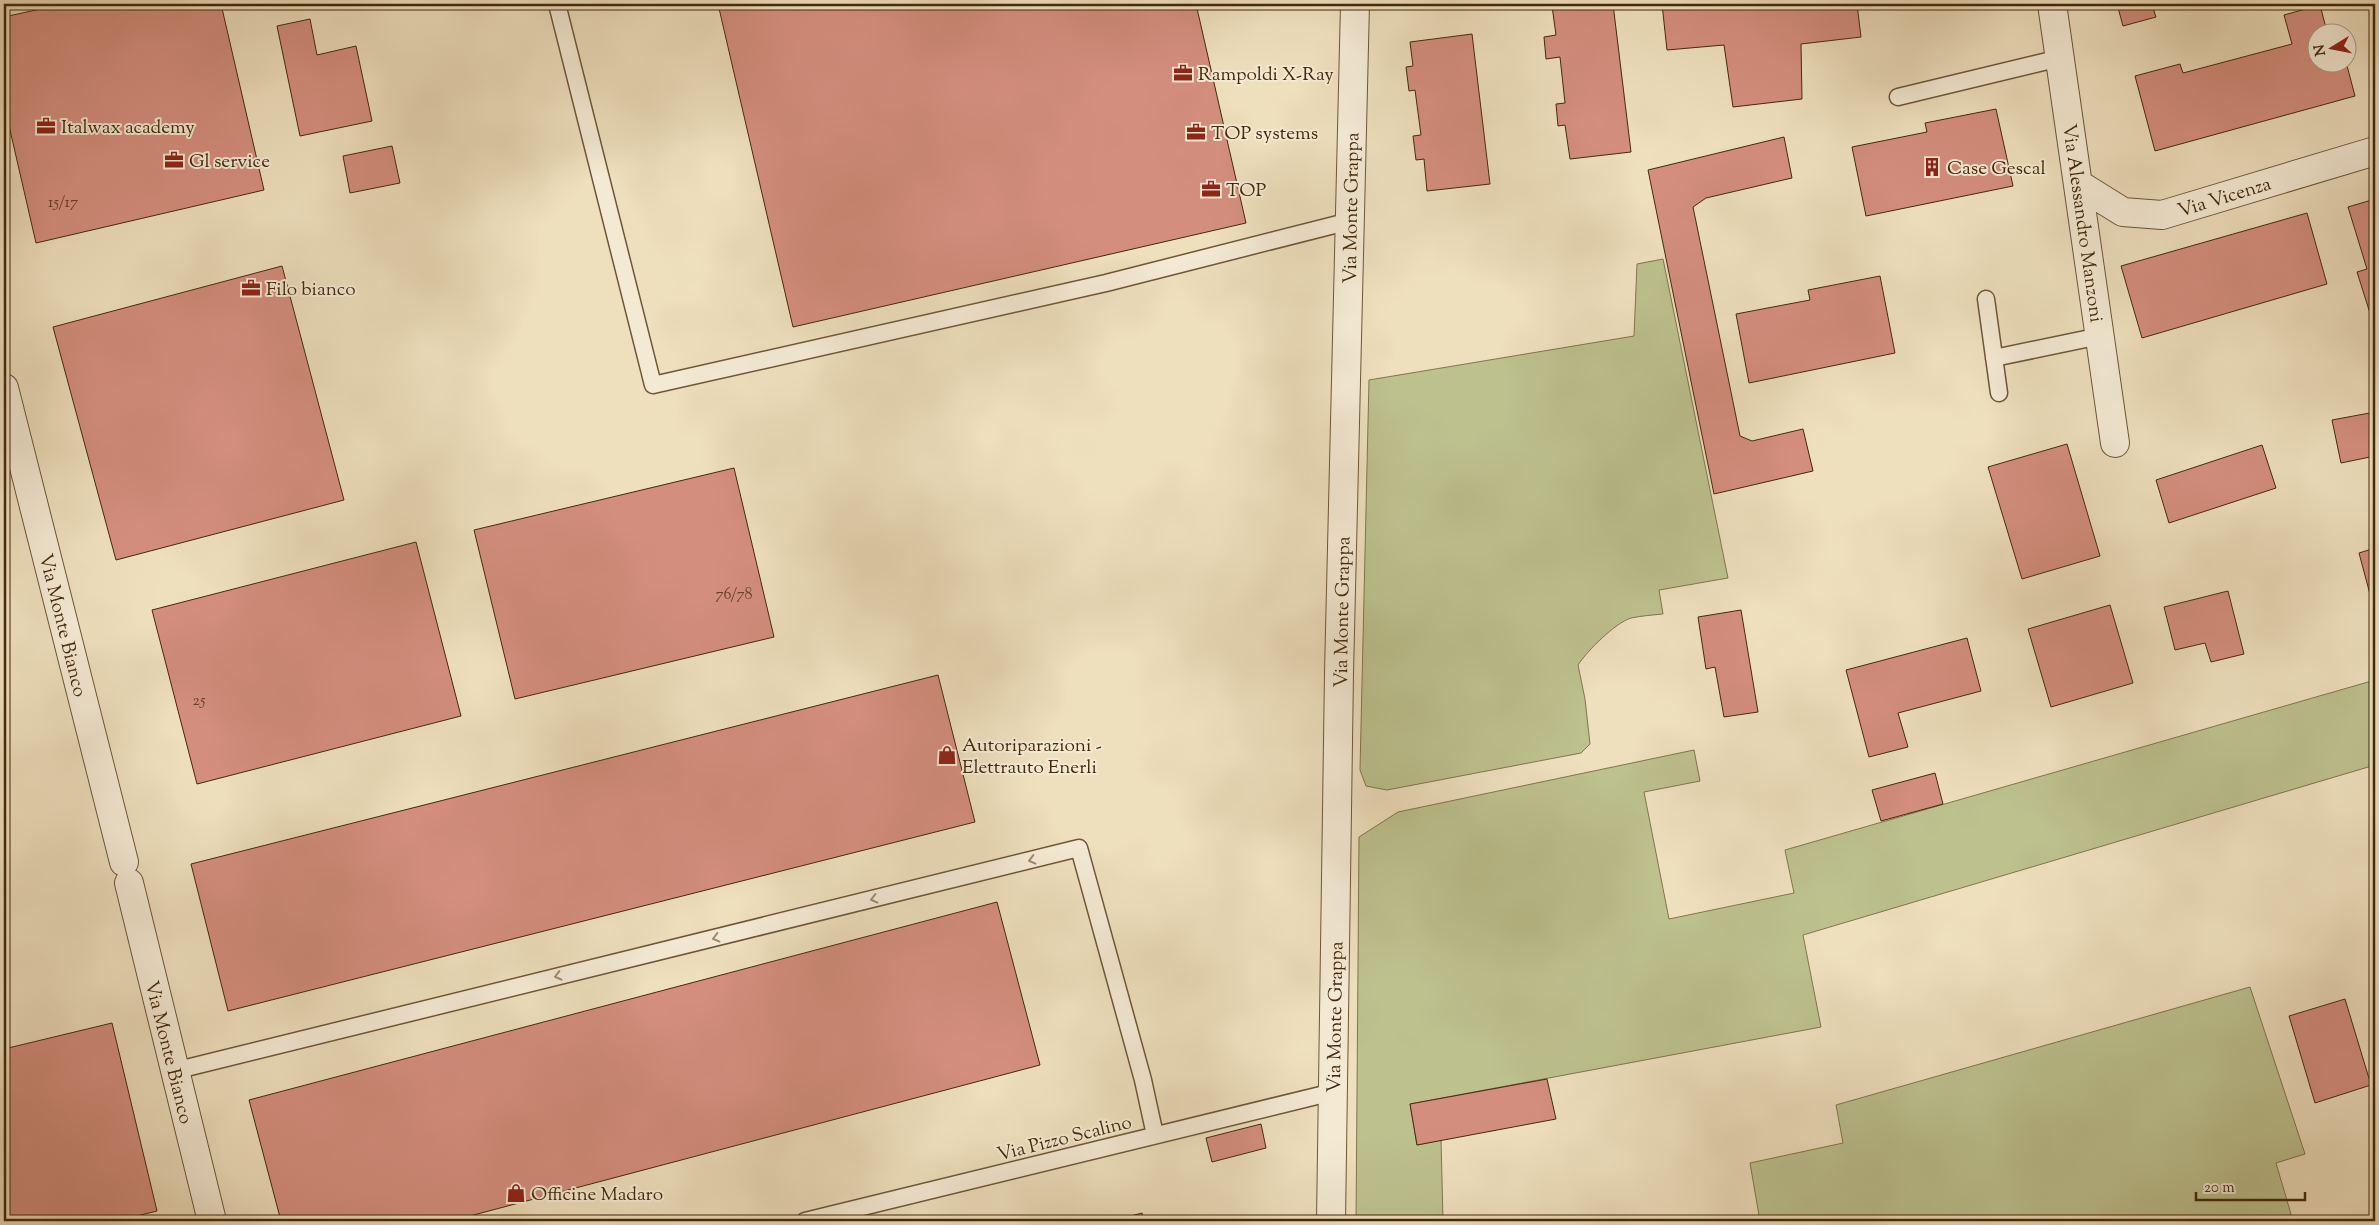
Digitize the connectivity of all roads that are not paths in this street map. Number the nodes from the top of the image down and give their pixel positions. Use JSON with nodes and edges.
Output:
{"nodes":[{"id":1,"x":557,"y":4,"type":"edge"},
{"id":2,"x":1355,"y":4,"type":"edge"},
{"id":3,"x":2052,"y":4,"type":"edge"},
{"id":4,"x":2060,"y":58,"type":"junction"},
{"id":5,"x":1898,"y":96,"type":"dead end"},
{"id":6,"x":2375,"y":151,"type":"edge"},
{"id":7,"x":2078,"y":184,"type":"junction"},
{"id":8,"x":1350,"y":221,"type":"junction"},
{"id":9,"x":1986,"y":299,"type":"dead end"},
{"id":10,"x":2100,"y":336,"type":"junction"},
{"id":11,"x":1994,"y":358,"type":"junction"},
{"id":12,"x":4,"y":388,"type":"edge"},
{"id":13,"x":1999,"y":393,"type":"dead end"},
{"id":14,"x":2115,"y":443,"type":"dead end"},
{"id":15,"x":174,"y":1071,"type":"junction"},
{"id":16,"x":1333,"y":1092,"type":"junction"},
{"id":17,"x":1155,"y":1135,"type":"junction"},
{"id":18,"x":212,"y":1221,"type":"edge"},
{"id":19,"x":805,"y":1221,"type":"edge"},
{"id":20,"x":1331,"y":1221,"type":"edge"}],
"edges":[{"from":1,"to":8,"type":"lane"},
{"from":2,"to":8,"type":"street","name":"Via Monte Grappa"},
{"from":3,"to":4,"type":"street","name":"Via Alessandro Manzoni"},
{"from":4,"to":5,"type":"lane"},
{"from":4,"to":7,"type":"street","name":"Via Alessandro Manzoni"},
{"from":6,"to":7,"type":"street","name":"Via Vicenza"},
{"from":7,"to":10,"type":"street","name":"Via Alessandro Manzoni"},
{"from":8,"to":16,"type":"street","name":"Via Monte Grappa"},
{"from":9,"to":11,"type":"lane"},
{"from":10,"to":11,"type":"lane"},
{"from":10,"to":14,"type":"street","name":"Via Alessandro Manzoni"},
{"from":11,"to":13,"type":"lane"},
{"from":12,"to":15,"type":"street","name":"Via Monte Bianco"},
{"from":17,"to":15,"type":"lane","one_way":true},
{"from":15,"to":18,"type":"street","name":"Via Monte Bianco"},
{"from":16,"to":17,"type":"lane","name":"Via Pizzo Scalino"},
{"from":16,"to":20,"type":"street","name":"Via Monte Grappa"},
{"from":17,"to":19,"type":"lane","name":"Via Pizzo Scalino"}]}
